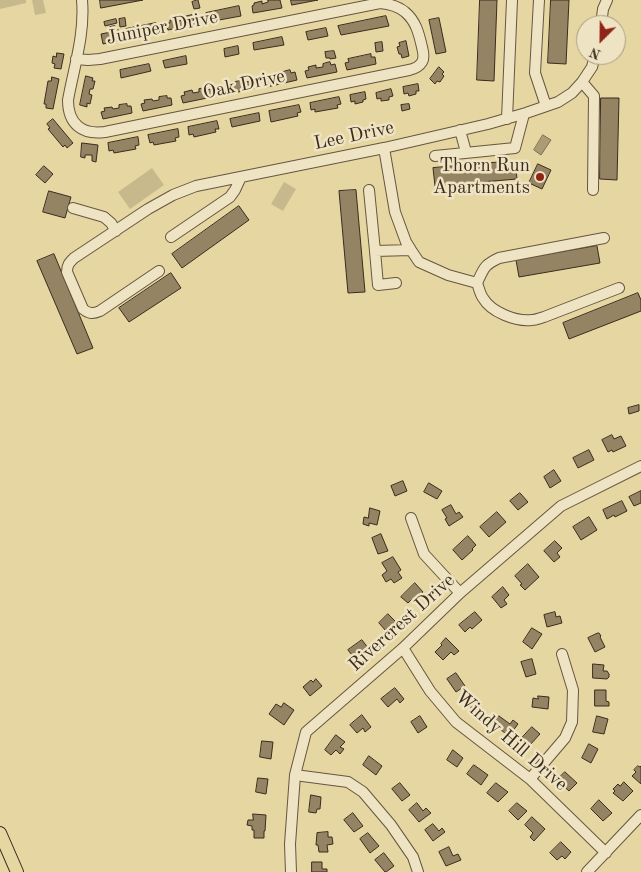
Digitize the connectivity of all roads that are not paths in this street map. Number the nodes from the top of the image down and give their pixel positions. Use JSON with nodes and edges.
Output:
{"nodes":[{"id":1,"x":82,"y":0,"type":"edge"},
{"id":2,"x":512,"y":0,"type":"edge"},
{"id":3,"x":539,"y":0,"type":"edge"},
{"id":4,"x":607,"y":0,"type":"edge"},
{"id":5,"x":602,"y":15,"type":"edge"},
{"id":6,"x":76,"y":59,"type":"junction"},
{"id":7,"x":422,"y":62,"type":"joint"},
{"id":8,"x":592,"y":65,"type":"edge"},
{"id":9,"x":582,"y":82,"type":"junction"},
{"id":10,"x":546,"y":106,"type":"junction"},
{"id":11,"x":524,"y":114,"type":"junction"},
{"id":12,"x":507,"y":118,"type":"junction"},
{"id":13,"x":460,"y":130,"type":"junction"},
{"id":14,"x":384,"y":148,"type":"junction"},
{"id":15,"x":466,"y":152,"type":"junction"},
{"id":16,"x":434,"y":156,"type":"dead end"},
{"id":17,"x":240,"y":177,"type":"junction"},
{"id":18,"x":369,"y":190,"type":"dead end"},
{"id":19,"x":593,"y":190,"type":"dead end"},
{"id":20,"x":73,"y":208,"type":"dead end"},
{"id":21,"x":116,"y":231,"type":"junction"},
{"id":22,"x":171,"y":237,"type":"dead end"},
{"id":23,"x":604,"y":238,"type":"dead end"},
{"id":24,"x":411,"y":250,"type":"junction"},
{"id":25,"x":375,"y":251,"type":"junction"},
{"id":26,"x":159,"y":271,"type":"dead end"},
{"id":27,"x":396,"y":283,"type":"dead end"},
{"id":28,"x":477,"y":283,"type":"junction"},
{"id":29,"x":619,"y":288,"type":"dead end"},
{"id":30,"x":641,"y":466,"type":"edge"},
{"id":31,"x":410,"y":518,"type":"dead end"},
{"id":32,"x":460,"y":593,"type":"junction"},
{"id":33,"x":403,"y":648,"type":"junction"},
{"id":34,"x":562,"y":654,"type":"dead end"},
{"id":35,"x":295,"y":775,"type":"junction"},
{"id":36,"x":530,"y":779,"type":"junction"},
{"id":37,"x":641,"y":815,"type":"edge"},
{"id":38,"x":0,"y":832,"type":"edge"},
{"id":39,"x":606,"y":853,"type":"junction"},
{"id":40,"x":0,"y":855,"type":"edge"},
{"id":41,"x":8,"y":872,"type":"edge"},
{"id":42,"x":17,"y":872,"type":"edge"},
{"id":43,"x":290,"y":872,"type":"edge"},
{"id":44,"x":418,"y":872,"type":"edge"},
{"id":45,"x":587,"y":872,"type":"edge"}],
"edges":[{"from":1,"to":6,"type":"street"},
{"from":2,"to":12,"type":"street"},
{"from":3,"to":10,"type":"street"},
{"from":4,"to":5,"type":"street"},
{"from":6,"to":7,"type":"street","name":"Juniper Drive"},
{"from":6,"to":7,"type":"street","name":"Oak Drive"},
{"from":8,"to":9,"type":"street","name":"Lee Drive"},
{"from":9,"to":10,"type":"street","name":"Lee Drive"},
{"from":9,"to":19,"type":"street"},
{"from":10,"to":11,"type":"street","name":"Lee Drive"},
{"from":11,"to":12,"type":"street","name":"Lee Drive"},
{"from":11,"to":15,"type":"street"},
{"from":12,"to":13,"type":"street","name":"Lee Drive"},
{"from":13,"to":14,"type":"street","name":"Lee Drive"},
{"from":13,"to":15,"type":"street"},
{"from":14,"to":17,"type":"street","name":"Lee Drive"},
{"from":14,"to":24,"type":"street"},
{"from":15,"to":16,"type":"street"},
{"from":17,"to":21,"type":"street","name":"Lee Drive"},
{"from":17,"to":22,"type":"street"},
{"from":18,"to":25,"type":"street"},
{"from":20,"to":21,"type":"street"},
{"from":21,"to":26,"type":"street","name":"Lee Drive"},
{"from":23,"to":28,"type":"street"},
{"from":24,"to":25,"type":"street"},
{"from":24,"to":28,"type":"street"},
{"from":25,"to":27,"type":"street"},
{"from":28,"to":29,"type":"street"},
{"from":30,"to":32,"type":"street","name":"Rivercrest Drive"},
{"from":31,"to":32,"type":"street"},
{"from":32,"to":33,"type":"street","name":"Rivercrest Drive"},
{"from":33,"to":35,"type":"street","name":"Rivercrest Drive"},
{"from":33,"to":36,"type":"street","name":"Windy Hill Drive"},
{"from":34,"to":36,"type":"street"},
{"from":35,"to":43,"type":"street","name":"Rivercrest Drive"},
{"from":35,"to":44,"type":"street"},
{"from":36,"to":39,"type":"street","name":"Windy Hill Drive"},
{"from":37,"to":39,"type":"street"},
{"from":38,"to":42,"type":"main road"},
{"from":39,"to":45,"type":"street"},
{"from":40,"to":41,"type":"main road"}]}
